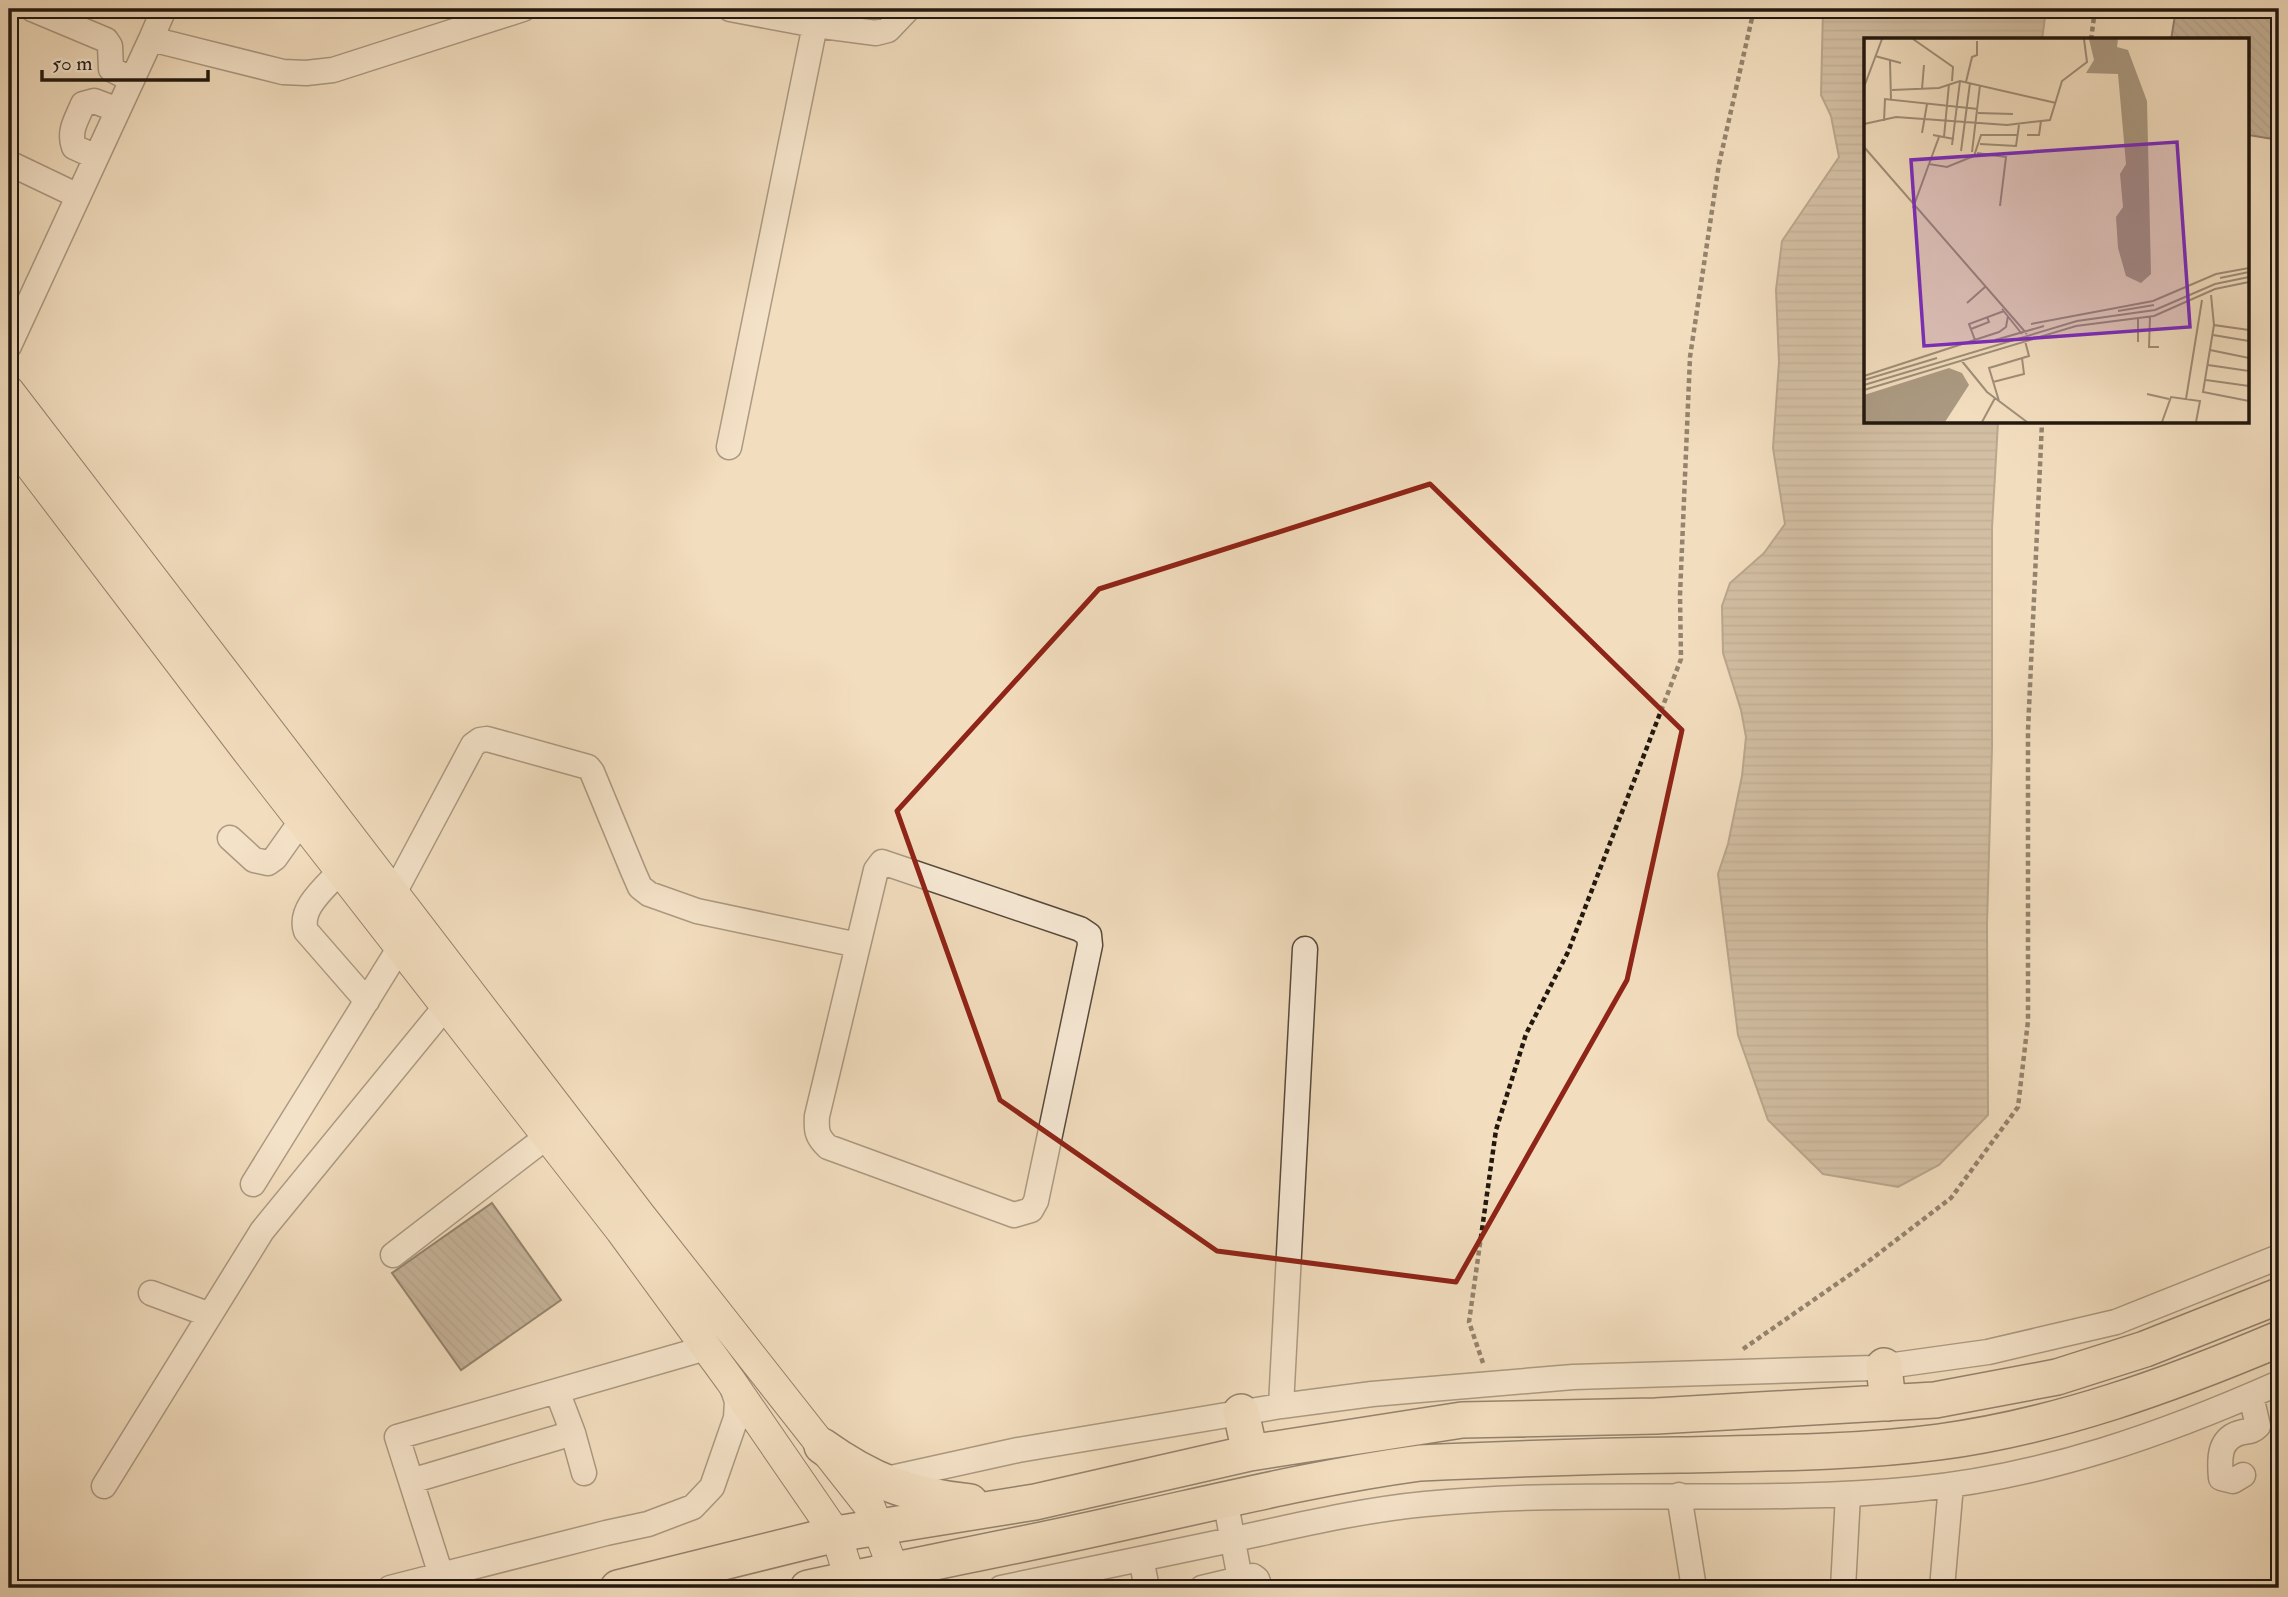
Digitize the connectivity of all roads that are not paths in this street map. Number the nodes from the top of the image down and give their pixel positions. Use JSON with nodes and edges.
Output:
{"nodes":[{"id":1,"x":32,"y":9,"type":"edge"},
{"id":2,"x":164,"y":9,"type":"edge"},
{"id":3,"x":523,"y":9,"type":"edge"},
{"id":4,"x":730,"y":9,"type":"edge"},
{"id":5,"x":908,"y":9,"type":"edge"},
{"id":6,"x":816,"y":25,"type":"junction"},
{"id":7,"x":151,"y":39,"type":"junction"},
{"id":8,"x":132,"y":80,"type":"junction"},
{"id":9,"x":118,"y":110,"type":"junction"},
{"id":10,"x":96,"y":158,"type":"junction"},
{"id":11,"x":9,"y":163,"type":"edge"},
{"id":12,"x":78,"y":196,"type":"junction"},
{"id":13,"x":9,"y":346,"type":"edge"},
{"id":14,"x":9,"y":391,"type":"edge"},
{"id":15,"x":9,"y":438,"type":"edge"},
{"id":16,"x":729,"y":447,"type":"dead end"},
{"id":17,"x":302,"y":820,"type":"junction"},
{"id":18,"x":230,"y":838,"type":"dead end"},
{"id":19,"x":341,"y":870,"type":"junction"},
{"id":20,"x":394,"y":892,"type":"junction"},
{"id":21,"x":858,"y":945,"type":"junction"},
{"id":22,"x":400,"y":947,"type":"junction"},
{"id":23,"x":1305,"y":948,"type":"dead end"},
{"id":24,"x":366,"y":1001,"type":"junction"},
{"id":25,"x":446,"y":1006,"type":"junction"},
{"id":26,"x":558,"y":1128,"type":"junction"},
{"id":27,"x":253,"y":1184,"type":"dead end"},
{"id":28,"x":393,"y":1255,"type":"dead end"},
{"id":29,"x":2279,"y":1256,"type":"edge"},
{"id":30,"x":151,"y":1293,"type":"dead end"},
{"id":31,"x":2279,"y":1296,"type":"edge"},
{"id":32,"x":210,"y":1315,"type":"junction"},
{"id":33,"x":2279,"y":1339,"type":"edge"},
{"id":34,"x":706,"y":1348,"type":"junction"},
{"id":35,"x":1884,"y":1366,"type":"junction"},
{"id":36,"x":730,"y":1380,"type":"junction"},
{"id":37,"x":2279,"y":1383,"type":"edge"},
{"id":38,"x":557,"y":1391,"type":"junction"},
{"id":39,"x":2251,"y":1396,"type":"junction"},
{"id":40,"x":1888,"y":1403,"type":"junction"},
{"id":41,"x":1281,"y":1406,"type":"junction"},
{"id":42,"x":1241,"y":1412,"type":"junction"},
{"id":43,"x":573,"y":1433,"type":"junction"},
{"id":44,"x":822,"y":1446,"type":"junction"},
{"id":45,"x":1250,"y":1453,"type":"junction"},
{"id":46,"x":584,"y":1473,"type":"dead end"},
{"id":47,"x":2243,"y":1475,"type":"dead end"},
{"id":48,"x":411,"y":1481,"type":"junction"},
{"id":49,"x":878,"y":1481,"type":"junction"},
{"id":50,"x":1951,"y":1485,"type":"junction"},
{"id":51,"x":104,"y":1486,"type":"dead end"},
{"id":52,"x":1679,"y":1495,"type":"junction"},
{"id":53,"x":1848,"y":1495,"type":"junction"},
{"id":54,"x":1225,"y":1499,"type":"junction"},
{"id":55,"x":1035,"y":1502,"type":"junction"},
{"id":56,"x":879,"y":1527,"type":"junction"},
{"id":57,"x":836,"y":1534,"type":"junction"},
{"id":58,"x":1233,"y":1540,"type":"junction"},
{"id":59,"x":1141,"y":1559,"type":"junction"},
{"id":60,"x":894,"y":1571,"type":"junction"},
{"id":61,"x":441,"y":1575,"type":"junction"},
{"id":62,"x":1104,"y":1577,"type":"edge"},
{"id":63,"x":1055,"y":1582,"type":"edge"},
{"id":64,"x":1250,"y":1583,"type":"edge"},
{"id":65,"x":852,"y":1584,"type":"edge"},
{"id":66,"x":390,"y":1588,"type":"edge"},
{"id":67,"x":618,"y":1588,"type":"edge"},
{"id":68,"x":808,"y":1588,"type":"edge"},
{"id":69,"x":1002,"y":1588,"type":"edge"},
{"id":70,"x":1147,"y":1588,"type":"edge"},
{"id":71,"x":1202,"y":1588,"type":"edge"},
{"id":72,"x":1693,"y":1588,"type":"edge"},
{"id":73,"x":1843,"y":1588,"type":"edge"},
{"id":74,"x":1942,"y":1588,"type":"edge"}],
"edges":[{"from":1,"to":8,"type":"street"},
{"from":2,"to":7,"type":"street"},
{"from":3,"to":7,"type":"street"},
{"from":4,"to":6,"type":"street"},
{"from":5,"to":6,"type":"street"},
{"from":6,"to":16,"type":"street"},
{"from":7,"to":8,"type":"street"},
{"from":8,"to":9,"type":"street"},
{"from":9,"to":10,"type":"street"},
{"from":9,"to":10,"type":"street"},
{"from":10,"to":12,"type":"street"},
{"from":11,"to":12,"type":"street"},
{"from":12,"to":13,"type":"street"},
{"from":14,"to":20,"type":"main road"},
{"from":15,"to":17,"type":"main road"},
{"from":17,"to":18,"type":"street"},
{"from":17,"to":19,"type":"main road"},
{"from":19,"to":22,"type":"main road"},
{"from":19,"to":24,"type":"street"},
{"from":20,"to":21,"type":"street"},
{"from":20,"to":26,"type":"main road"},
{"from":21,"to":21,"type":"street"},
{"from":22,"to":24,"type":"street"},
{"from":22,"to":25,"type":"main road"},
{"from":23,"to":41,"type":"street"},
{"from":24,"to":27,"type":"street"},
{"from":25,"to":26,"type":"main road"},
{"from":25,"to":32,"type":"street"},
{"from":26,"to":28,"type":"street"},
{"from":26,"to":34,"type":"main road"},
{"from":26,"to":44,"type":"main road"},
{"from":29,"to":35,"type":"street"},
{"from":30,"to":32,"type":"street"},
{"from":31,"to":40,"type":"highway"},
{"from":32,"to":51,"type":"street"},
{"from":33,"to":54,"type":"highway"},
{"from":34,"to":36,"type":"main road"},
{"from":34,"to":38,"type":"street"},
{"from":35,"to":40,"type":"highway"},
{"from":35,"to":41,"type":"street"},
{"from":36,"to":57,"type":"main road"},
{"from":36,"to":61,"type":"street"},
{"from":37,"to":39,"type":"street"},
{"from":38,"to":43,"type":"street"},
{"from":38,"to":48,"type":"street"},
{"from":39,"to":47,"type":"street"},
{"from":39,"to":50,"type":"street"},
{"from":40,"to":45,"type":"highway"},
{"from":41,"to":42,"type":"street"},
{"from":42,"to":45,"type":"highway"},
{"from":42,"to":49,"type":"street"},
{"from":43,"to":46,"type":"street"},
{"from":43,"to":48,"type":"street"},
{"from":44,"to":49,"type":"highway"},
{"from":44,"to":56,"type":"main road"},
{"from":45,"to":55,"type":"highway"},
{"from":48,"to":61,"type":"street"},
{"from":49,"to":55,"type":"highway"},
{"from":50,"to":53,"type":"street"},
{"from":50,"to":74,"type":"street"},
{"from":52,"to":53,"type":"street"},
{"from":52,"to":58,"type":"street"},
{"from":52,"to":72,"type":"street"},
{"from":53,"to":73,"type":"street"},
{"from":54,"to":58,"type":"street"},
{"from":54,"to":60,"type":"highway"},
{"from":55,"to":56,"type":"highway"},
{"from":56,"to":57,"type":"highway"},
{"from":56,"to":60,"type":"main road"},
{"from":57,"to":65,"type":"main road"},
{"from":57,"to":67,"type":"highway"},
{"from":58,"to":59,"type":"street"},
{"from":58,"to":64,"type":"street"},
{"from":59,"to":62,"type":"street"},
{"from":59,"to":70,"type":"street"},
{"from":60,"to":65,"type":"highway"},
{"from":61,"to":66,"type":"street"},
{"from":62,"to":63,"type":"street"},
{"from":63,"to":69,"type":"street"},
{"from":64,"to":71,"type":"street"},
{"from":65,"to":68,"type":"highway"}]}
